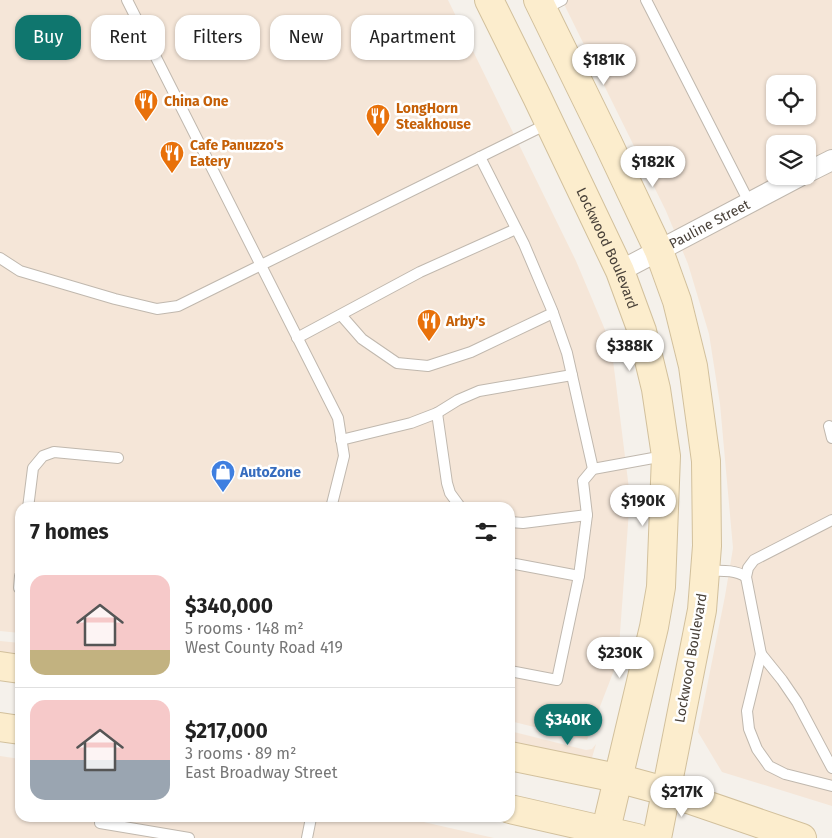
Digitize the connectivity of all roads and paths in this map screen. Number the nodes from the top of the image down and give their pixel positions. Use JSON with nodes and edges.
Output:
{"nodes":[{"id":1,"x":127,"y":0,"type":"edge"},
{"id":2,"x":489,"y":0,"type":"edge"},
{"id":3,"x":646,"y":0,"type":"edge"},
{"id":4,"x":548,"y":3,"type":"edge"},
{"id":5,"x":550,"y":122,"type":"junction"},
{"id":6,"x":480,"y":157,"type":"junction"},
{"id":7,"x":832,"y":160,"type":"edge"},
{"id":8,"x":816,"y":168,"type":"edge"},
{"id":9,"x":782,"y":185,"type":"edge"},
{"id":10,"x":749,"y":202,"type":"junction"},
{"id":11,"x":516,"y":229,"type":"junction"},
{"id":12,"x":659,"y":251,"type":"junction"},
{"id":13,"x":0,"y":258,"type":"edge"},
{"id":14,"x":260,"y":266,"type":"junction"},
{"id":15,"x":620,"y":271,"type":"junction"},
{"id":16,"x":553,"y":313,"type":"junction"},
{"id":17,"x":341,"y":315,"type":"junction"},
{"id":18,"x":297,"y":338,"type":"junction"},
{"id":19,"x":572,"y":375,"type":"junction"},
{"id":20,"x":437,"y":413,"type":"junction"},
{"id":21,"x":829,"y":426,"type":"dead end"},
{"id":22,"x":832,"y":438,"type":"edge"},
{"id":23,"x":341,"y":440,"type":"junction"},
{"id":24,"x":666,"y":456,"type":"junction"},
{"id":25,"x":118,"y":458,"type":"dead end"},
{"id":26,"x":593,"y":469,"type":"junction"},
{"id":27,"x":29,"y":502,"type":"edge"},
{"id":28,"x":332,"y":502,"type":"edge"},
{"id":29,"x":455,"y":502,"type":"edge"},
{"id":30,"x":587,"y":514,"type":"junction"},
{"id":31,"x":832,"y":520,"type":"edge"},
{"id":32,"x":515,"y":522,"type":"edge"},
{"id":33,"x":515,"y":564,"type":"edge"},
{"id":34,"x":705,"y":571,"type":"junction"},
{"id":35,"x":579,"y":576,"type":"junction"},
{"id":36,"x":746,"y":577,"type":"junction"},
{"id":37,"x":761,"y":654,"type":"junction"},
{"id":38,"x":0,"y":666,"type":"edge"},
{"id":39,"x":15,"y":668,"type":"edge"},
{"id":40,"x":515,"y":672,"type":"edge"},
{"id":41,"x":0,"y":727,"type":"edge"},
{"id":42,"x":15,"y":729,"type":"edge"},
{"id":43,"x":515,"y":757,"type":"edge"},
{"id":44,"x":832,"y":768,"type":"edge"},
{"id":45,"x":617,"y":778,"type":"junction"},
{"id":46,"x":832,"y":786,"type":"edge"},
{"id":47,"x":665,"y":791,"type":"junction"},
{"id":48,"x":515,"y":810,"type":"edge"},
{"id":49,"x":311,"y":822,"type":"edge"},
{"id":50,"x":100,"y":823,"type":"dead end"},
{"id":51,"x":605,"y":834,"type":"edge"},
{"id":52,"x":189,"y":838,"type":"edge"},
{"id":53,"x":307,"y":838,"type":"edge"},
{"id":54,"x":637,"y":838,"type":"edge"},
{"id":55,"x":657,"y":838,"type":"edge"},
{"id":56,"x":802,"y":838,"type":"edge"}],
"edges":[{"from":1,"to":14,"type":"lane"},
{"from":2,"to":5,"type":"street","name":"Lockwood Boulevard"},
{"from":3,"to":10,"type":"lane"},
{"from":4,"to":12,"type":"street","name":"Lockwood Boulevard"},
{"from":5,"to":6,"type":"lane"},
{"from":5,"to":15,"type":"street","name":"Lockwood Boulevard"},
{"from":6,"to":11,"type":"lane"},
{"from":6,"to":14,"type":"lane"},
{"from":7,"to":8,"type":"street"},
{"from":9,"to":10,"type":"street","name":"Pauline Street"},
{"from":10,"to":12,"type":"street","name":"Pauline Street"},
{"from":11,"to":16,"type":"lane"},
{"from":11,"to":17,"type":"lane"},
{"from":12,"to":15,"type":"street","name":"Pauline Street"},
{"from":12,"to":34,"type":"street","name":"Lockwood Boulevard"},
{"from":13,"to":14,"type":"lane"},
{"from":14,"to":18,"type":"lane"},
{"from":15,"to":24,"type":"street","name":"Lockwood Boulevard"},
{"from":16,"to":17,"type":"lane"},
{"from":16,"to":19,"type":"lane"},
{"from":17,"to":18,"type":"lane"},
{"from":18,"to":23,"type":"lane"},
{"from":19,"to":20,"type":"lane"},
{"from":19,"to":26,"type":"lane"},
{"from":20,"to":23,"type":"lane"},
{"from":20,"to":29,"type":"lane"},
{"from":21,"to":22,"type":"lane"},
{"from":23,"to":28,"type":"lane"},
{"from":24,"to":26,"type":"lane"},
{"from":24,"to":45,"type":"street","name":"Lockwood Boulevard"},
{"from":25,"to":27,"type":"lane"},
{"from":26,"to":30,"type":"lane"},
{"from":30,"to":32,"type":"lane"},
{"from":30,"to":35,"type":"lane"},
{"from":31,"to":36,"type":"lane"},
{"from":33,"to":35,"type":"lane"},
{"from":34,"to":36,"type":"lane"},
{"from":34,"to":47,"type":"street","name":"Lockwood Boulevard"},
{"from":35,"to":40,"type":"lane"},
{"from":36,"to":37,"type":"lane"},
{"from":37,"to":44,"type":"lane"},
{"from":37,"to":46,"type":"lane"},
{"from":38,"to":39,"type":"street"},
{"from":41,"to":42,"type":"street"},
{"from":43,"to":45,"type":"street"},
{"from":45,"to":47,"type":"street"},
{"from":45,"to":51,"type":"street","name":"Lockwood Boulevard"},
{"from":47,"to":55,"type":"street","name":"Lockwood Boulevard"},
{"from":47,"to":56,"type":"street"},
{"from":48,"to":51,"type":"street"},
{"from":49,"to":53,"type":"lane"},
{"from":50,"to":52,"type":"lane"},
{"from":51,"to":54,"type":"street"}]}
